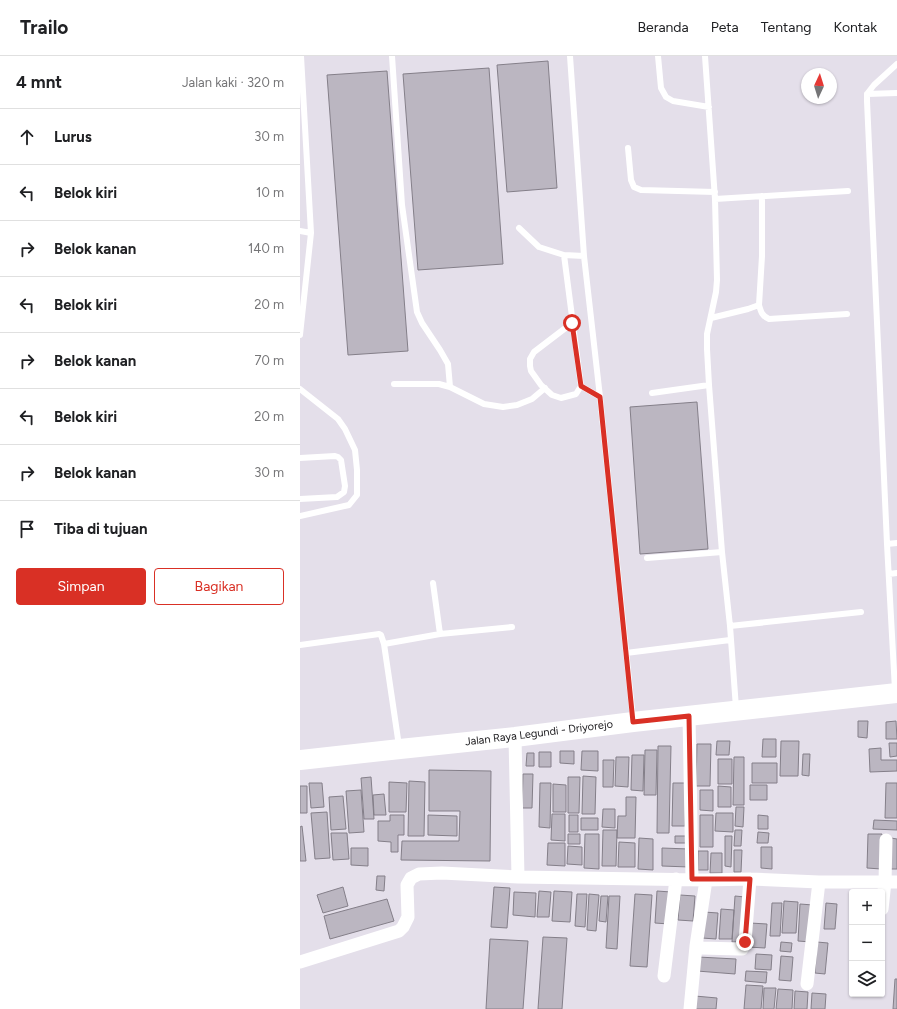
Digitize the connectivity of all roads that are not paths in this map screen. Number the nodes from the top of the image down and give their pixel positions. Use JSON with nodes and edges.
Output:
{"nodes":[{"id":1,"x":301,"y":56,"type":"edge"},
{"id":2,"x":392,"y":56,"type":"edge"},
{"id":3,"x":570,"y":56,"type":"edge"},
{"id":4,"x":658,"y":56,"type":"edge"},
{"id":5,"x":705,"y":56,"type":"edge"},
{"id":6,"x":897,"y":64,"type":"edge"},
{"id":7,"x":897,"y":93,"type":"edge"},
{"id":8,"x":868,"y":94,"type":"junction"},
{"id":9,"x":709,"y":107,"type":"junction"},
{"id":10,"x":628,"y":148,"type":"dead end"},
{"id":11,"x":848,"y":191,"type":"dead end"},
{"id":12,"x":715,"y":192,"type":"junction"},
{"id":13,"x":762,"y":196,"type":"junction"},
{"id":14,"x":715,"y":199,"type":"junction"},
{"id":15,"x":519,"y":228,"type":"dead end"},
{"id":16,"x":300,"y":231,"type":"edge"},
{"id":17,"x":311,"y":233,"type":"junction"},
{"id":18,"x":564,"y":256,"type":"junction"},
{"id":19,"x":584,"y":256,"type":"junction"},
{"id":20,"x":759,"y":305,"type":"junction"},
{"id":21,"x":847,"y":314,"type":"dead end"},
{"id":22,"x":711,"y":318,"type":"junction"},
{"id":23,"x":572,"y":323,"type":"junction"},
{"id":24,"x":300,"y":335,"type":"edge"},
{"id":25,"x":394,"y":384,"type":"dead end"},
{"id":26,"x":709,"y":385,"type":"junction"},
{"id":27,"x":581,"y":386,"type":"junction"},
{"id":28,"x":450,"y":387,"type":"junction"},
{"id":29,"x":545,"y":388,"type":"junction"},
{"id":30,"x":300,"y":389,"type":"edge"},
{"id":31,"x":652,"y":393,"type":"dead end"},
{"id":32,"x":600,"y":397,"type":"junction"},
{"id":33,"x":300,"y":458,"type":"edge"},
{"id":34,"x":300,"y":498,"type":"edge"},
{"id":35,"x":300,"y":516,"type":"edge"},
{"id":36,"x":897,"y":543,"type":"edge"},
{"id":37,"x":887,"y":544,"type":"junction"},
{"id":38,"x":722,"y":552,"type":"junction"},
{"id":39,"x":647,"y":558,"type":"dead end"},
{"id":40,"x":897,"y":573,"type":"edge"},
{"id":41,"x":888,"y":574,"type":"junction"},
{"id":42,"x":433,"y":583,"type":"dead end"},
{"id":43,"x":861,"y":612,"type":"dead end"},
{"id":44,"x":730,"y":626,"type":"junction"},
{"id":45,"x":512,"y":627,"type":"dead end"},
{"id":46,"x":440,"y":634,"type":"junction"},
{"id":47,"x":730,"y":640,"type":"junction"},
{"id":48,"x":384,"y":644,"type":"junction"},
{"id":49,"x":300,"y":646,"type":"edge"},
{"id":50,"x":626,"y":653,"type":"junction"},
{"id":51,"x":896,"y":693,"type":"edge"},
{"id":52,"x":736,"y":710,"type":"junction"},
{"id":53,"x":689,"y":716,"type":"junction"},
{"id":54,"x":633,"y":722,"type":"junction"},
{"id":55,"x":515,"y":737,"type":"junction"},
{"id":56,"x":400,"y":749,"type":"junction"},
{"id":57,"x":300,"y":760,"type":"edge"},
{"id":58,"x":886,"y":840,"type":"dead end"},
{"id":59,"x":518,"y":877,"type":"junction"},
{"id":60,"x":676,"y":879,"type":"junction"},
{"id":61,"x":692,"y":879,"type":"junction"},
{"id":62,"x":750,"y":879,"type":"junction"},
{"id":63,"x":706,"y":880,"type":"junction"},
{"id":64,"x":818,"y":882,"type":"junction"},
{"id":65,"x":891,"y":882,"type":"edge"},
{"id":66,"x":885,"y":900,"type":"edge"},
{"id":67,"x":696,"y":946,"type":"junction"},
{"id":68,"x":300,"y":962,"type":"edge"},
{"id":69,"x":664,"y":976,"type":"dead end"},
{"id":70,"x":807,"y":984,"type":"dead end"},
{"id":71,"x":690,"y":1009,"type":"edge"}],
"edges":[{"from":1,"to":17,"type":"lane"},
{"from":2,"to":28,"type":"lane"},
{"from":3,"to":19,"type":"lane"},
{"from":4,"to":9,"type":"lane"},
{"from":5,"to":9,"type":"lane"},
{"from":6,"to":8,"type":"lane"},
{"from":7,"to":8,"type":"lane"},
{"from":8,"to":37,"type":"lane"},
{"from":9,"to":12,"type":"lane"},
{"from":10,"to":12,"type":"lane"},
{"from":11,"to":13,"type":"lane"},
{"from":12,"to":14,"type":"lane"},
{"from":13,"to":14,"type":"lane"},
{"from":13,"to":20,"type":"lane"},
{"from":14,"to":22,"type":"lane"},
{"from":15,"to":18,"type":"lane"},
{"from":16,"to":17,"type":"lane"},
{"from":17,"to":24,"type":"lane"},
{"from":18,"to":19,"type":"lane"},
{"from":18,"to":23,"type":"lane"},
{"from":19,"to":32,"type":"lane"},
{"from":20,"to":21,"type":"lane"},
{"from":20,"to":22,"type":"lane"},
{"from":22,"to":26,"type":"lane"},
{"from":23,"to":27,"type":"lane"},
{"from":23,"to":29,"type":"lane"},
{"from":25,"to":28,"type":"lane"},
{"from":26,"to":31,"type":"lane"},
{"from":26,"to":38,"type":"lane"},
{"from":27,"to":29,"type":"lane"},
{"from":27,"to":32,"type":"lane"},
{"from":28,"to":29,"type":"lane"},
{"from":30,"to":35,"type":"lane"},
{"from":32,"to":50,"type":"lane"},
{"from":33,"to":34,"type":"lane"},
{"from":36,"to":37,"type":"lane"},
{"from":37,"to":41,"type":"lane"},
{"from":38,"to":39,"type":"lane"},
{"from":38,"to":44,"type":"lane"},
{"from":40,"to":41,"type":"lane"},
{"from":41,"to":51,"type":"lane"},
{"from":42,"to":46,"type":"lane"},
{"from":43,"to":44,"type":"lane"},
{"from":44,"to":47,"type":"lane"},
{"from":45,"to":46,"type":"lane"},
{"from":46,"to":48,"type":"lane"},
{"from":47,"to":50,"type":"lane"},
{"from":47,"to":52,"type":"lane"},
{"from":48,"to":49,"type":"lane"},
{"from":48,"to":56,"type":"lane"},
{"from":50,"to":54,"type":"lane"},
{"from":51,"to":52,"type":"main road","name":"Jalan Raya Legundi - Driyorejo"},
{"from":52,"to":53,"type":"main road","name":"Jalan Raya Legundi - Driyorejo"},
{"from":53,"to":54,"type":"main road","name":"Jalan Raya Legundi - Driyorejo"},
{"from":53,"to":61,"type":"street"},
{"from":54,"to":55,"type":"main road","name":"Jalan Raya Legundi - Driyorejo"},
{"from":55,"to":56,"type":"main road","name":"Jalan Raya Legundi - Driyorejo"},
{"from":55,"to":59,"type":"street"},
{"from":56,"to":57,"type":"main road","name":"Jalan Raya Legundi - Driyorejo"},
{"from":58,"to":65,"type":"street"},
{"from":59,"to":60,"type":"street"},
{"from":59,"to":68,"type":"street"},
{"from":60,"to":61,"type":"street"},
{"from":60,"to":69,"type":"street"},
{"from":61,"to":63,"type":"street"},
{"from":62,"to":63,"type":"street"},
{"from":62,"to":64,"type":"street"},
{"from":62,"to":67,"type":"street"},
{"from":63,"to":67,"type":"street"},
{"from":64,"to":65,"type":"street"},
{"from":64,"to":70,"type":"street"},
{"from":65,"to":66,"type":"street"},
{"from":67,"to":71,"type":"street"}]}
